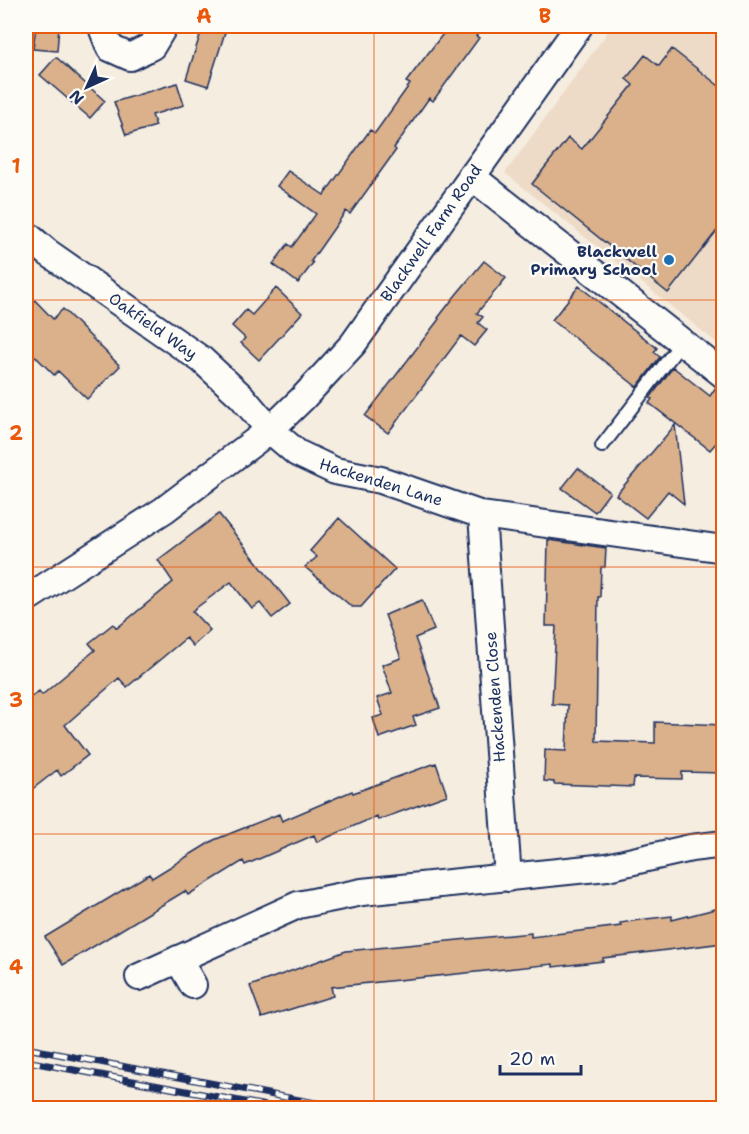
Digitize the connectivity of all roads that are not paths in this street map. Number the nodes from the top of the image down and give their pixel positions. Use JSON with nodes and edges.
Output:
{"nodes":[{"id":1,"x":105,"y":26,"type":"edge"},
{"id":2,"x":164,"y":26,"type":"edge"},
{"id":3,"x":579,"y":26,"type":"edge"},
{"id":4,"x":471,"y":176,"type":"junction"},
{"id":5,"x":26,"y":234,"type":"edge"},
{"id":6,"x":682,"y":342,"type":"junction"},
{"id":7,"x":723,"y":375,"type":"edge"},
{"id":8,"x":270,"y":430,"type":"junction"},
{"id":9,"x":602,"y":446,"type":"dead end"},
{"id":10,"x":482,"y":515,"type":"junction"},
{"id":11,"x":723,"y":549,"type":"edge"},
{"id":12,"x":26,"y":599,"type":"edge"},
{"id":13,"x":723,"y":844,"type":"edge"},
{"id":14,"x":508,"y":878,"type":"junction"},
{"id":15,"x":178,"y":959,"type":"junction"},
{"id":16,"x":139,"y":977,"type":"dead end"},
{"id":17,"x":193,"y":985,"type":"dead end"}],
"edges":[{"from":1,"to":2,"type":"street"},
{"from":3,"to":4,"type":"street","name":"Blackwell Farm Road"},
{"from":4,"to":6,"type":"street"},
{"from":4,"to":8,"type":"street","name":"Blackwell Farm Road"},
{"from":5,"to":8,"type":"street","name":"Oakfield Way"},
{"from":6,"to":7,"type":"street"},
{"from":6,"to":9,"type":"lane"},
{"from":8,"to":10,"type":"street","name":"Hackenden Lane"},
{"from":8,"to":12,"type":"street"},
{"from":10,"to":11,"type":"street","name":"Hackenden Lane"},
{"from":10,"to":14,"type":"street","name":"Hackenden Close"},
{"from":13,"to":14,"type":"street"},
{"from":14,"to":15,"type":"street"},
{"from":15,"to":16,"type":"street"},
{"from":15,"to":17,"type":"street"}]}
